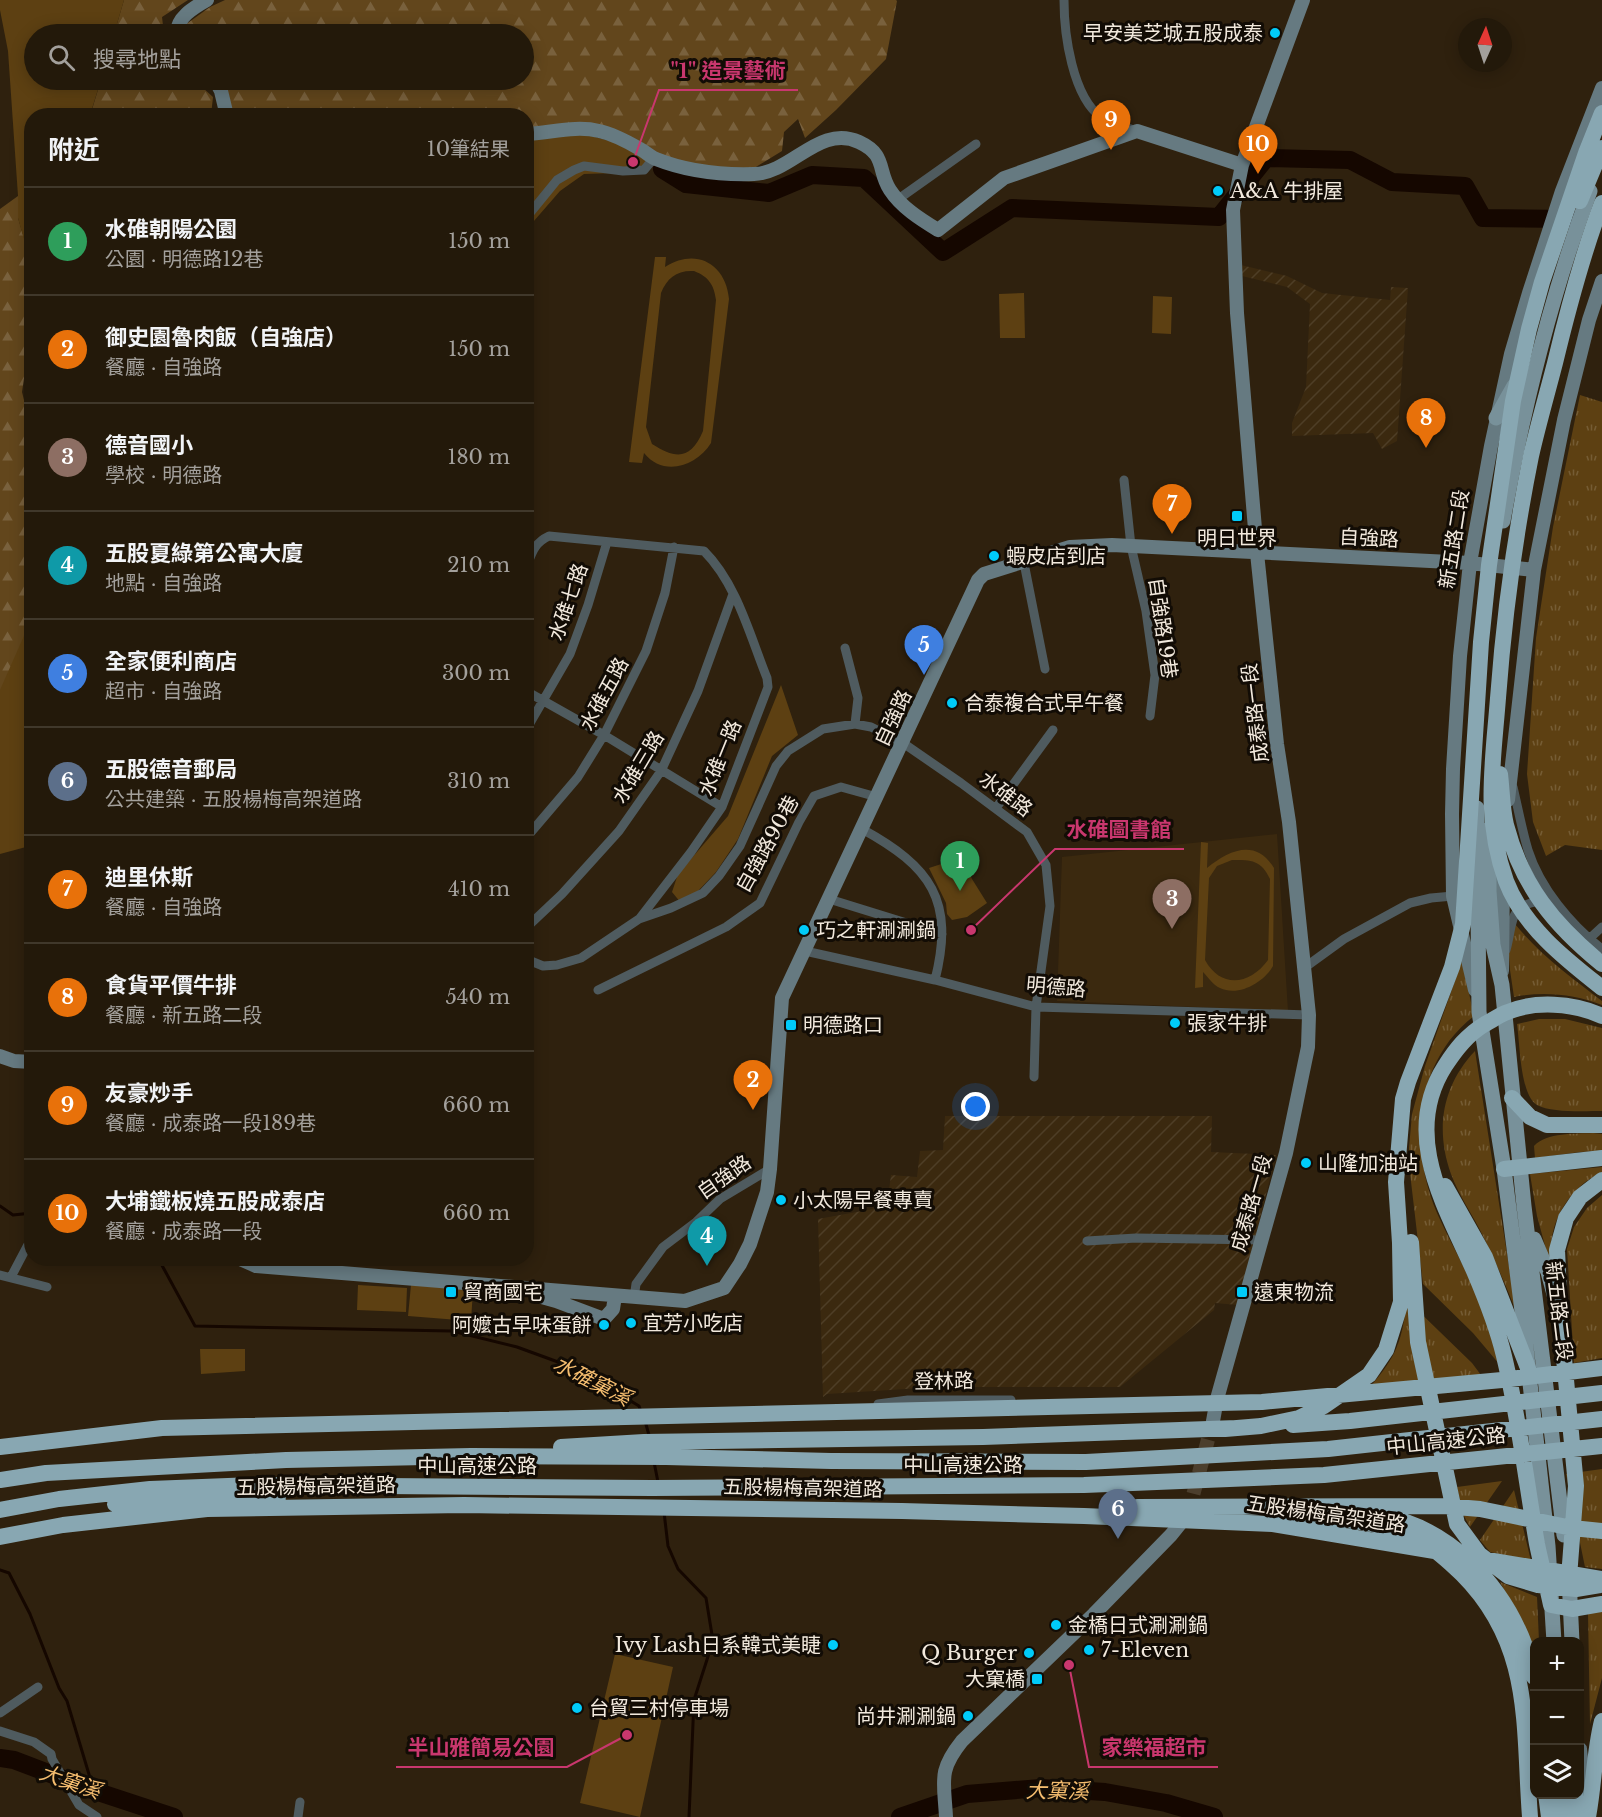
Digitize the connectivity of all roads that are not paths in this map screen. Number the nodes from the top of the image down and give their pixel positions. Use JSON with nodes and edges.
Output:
{"nodes":[{"id":1,"x":207,"y":0,"type":"edge"},
{"id":2,"x":1064,"y":0,"type":"edge"},
{"id":3,"x":1303,"y":0,"type":"edge"},
{"id":4,"x":179,"y":24,"type":"edge"},
{"id":5,"x":1602,"y":88,"type":"edge"},
{"id":6,"x":220,"y":90,"type":"edge"},
{"id":7,"x":225,"y":108,"type":"edge"},
{"id":8,"x":1602,"y":113,"type":"edge"},
{"id":9,"x":1137,"y":131,"type":"junction"},
{"id":10,"x":534,"y":134,"type":"edge"},
{"id":11,"x":976,"y":144,"type":"dead end"},
{"id":12,"x":1594,"y":150,"type":"edge"},
{"id":13,"x":654,"y":158,"type":"junction"},
{"id":14,"x":1602,"y":160,"type":"edge"},
{"id":15,"x":1242,"y":165,"type":"junction"},
{"id":16,"x":1602,"y":191,"type":"edge"},
{"id":17,"x":897,"y":200,"type":"junction"},
{"id":18,"x":1602,"y":202,"type":"edge"},
{"id":19,"x":534,"y":208,"type":"edge"},
{"id":20,"x":1602,"y":239,"type":"edge"},
{"id":21,"x":1602,"y":281,"type":"edge"},
{"id":22,"x":1550,"y":316,"type":"junction"},
{"id":23,"x":1496,"y":418,"type":"junction"},
{"id":24,"x":1124,"y":480,"type":"dead end"},
{"id":25,"x":1523,"y":499,"type":"junction"},
{"id":26,"x":607,"y":542,"type":"junction"},
{"id":27,"x":1131,"y":546,"type":"junction"},
{"id":28,"x":674,"y":547,"type":"junction"},
{"id":29,"x":534,"y":548,"type":"edge"},
{"id":30,"x":1257,"y":553,"type":"junction"},
{"id":31,"x":1024,"y":562,"type":"junction"},
{"id":32,"x":1470,"y":562,"type":"junction"},
{"id":33,"x":1501,"y":566,"type":"junction"},
{"id":34,"x":1534,"y":570,"type":"junction"},
{"id":35,"x":733,"y":594,"type":"junction"},
{"id":36,"x":845,"y":648,"type":"dead end"},
{"id":37,"x":1045,"y":669,"type":"dead end"},
{"id":38,"x":534,"y":697,"type":"edge"},
{"id":39,"x":543,"y":702,"type":"junction"},
{"id":40,"x":1497,"y":705,"type":"junction"},
{"id":41,"x":1150,"y":716,"type":"dead end"},
{"id":42,"x":534,"y":717,"type":"edge"},
{"id":43,"x":855,"y":724,"type":"junction"},
{"id":44,"x":1053,"y":730,"type":"dead end"},
{"id":45,"x":604,"y":735,"type":"junction"},
{"id":46,"x":903,"y":743,"type":"junction"},
{"id":47,"x":661,"y":771,"type":"junction"},
{"id":48,"x":1510,"y":776,"type":"junction"},
{"id":49,"x":877,"y":797,"type":"junction"},
{"id":50,"x":722,"y":807,"type":"junction"},
{"id":51,"x":996,"y":808,"type":"junction"},
{"id":52,"x":534,"y":829,"type":"edge"},
{"id":53,"x":862,"y":829,"type":"junction"},
{"id":54,"x":1466,"y":879,"type":"junction"},
{"id":55,"x":1453,"y":896,"type":"junction"},
{"id":56,"x":830,"y":898,"type":"junction"},
{"id":57,"x":1557,"y":903,"type":"junction"},
{"id":58,"x":639,"y":919,"type":"junction"},
{"id":59,"x":534,"y":920,"type":"edge"},
{"id":60,"x":1602,"y":927,"type":"edge"},
{"id":61,"x":942,"y":934,"type":"junction"},
{"id":62,"x":1589,"y":939,"type":"junction"},
{"id":63,"x":1602,"y":949,"type":"edge"},
{"id":64,"x":805,"y":951,"type":"junction"},
{"id":65,"x":534,"y":962,"type":"edge"},
{"id":66,"x":1502,"y":962,"type":"junction"},
{"id":67,"x":1602,"y":964,"type":"edge"},
{"id":68,"x":1304,"y":968,"type":"junction"},
{"id":69,"x":935,"y":980,"type":"junction"},
{"id":70,"x":1502,"y":985,"type":"junction"},
{"id":71,"x":1602,"y":988,"type":"edge"},
{"id":72,"x":598,"y":990,"type":"dead end"},
{"id":73,"x":1036,"y":1007,"type":"junction"},
{"id":74,"x":1479,"y":1012,"type":"junction"},
{"id":75,"x":1309,"y":1015,"type":"junction"},
{"id":76,"x":1602,"y":1016,"type":"edge"},
{"id":77,"x":0,"y":1056,"type":"edge"},
{"id":78,"x":24,"y":1062,"type":"edge"},
{"id":79,"x":1034,"y":1077,"type":"dead end"},
{"id":80,"x":1433,"y":1090,"type":"junction"},
{"id":81,"x":1512,"y":1098,"type":"junction"},
{"id":82,"x":1602,"y":1125,"type":"edge"},
{"id":83,"x":1602,"y":1158,"type":"edge"},
{"id":84,"x":770,"y":1169,"type":"junction"},
{"id":85,"x":1512,"y":1169,"type":"junction"},
{"id":86,"x":1602,"y":1180,"type":"edge"},
{"id":87,"x":1527,"y":1222,"type":"junction"},
{"id":88,"x":1260,"y":1240,"type":"junction"},
{"id":89,"x":1087,"y":1241,"type":"dead end"},
{"id":90,"x":24,"y":1252,"type":"edge"},
{"id":91,"x":256,"y":1266,"type":"edge"},
{"id":92,"x":0,"y":1275,"type":"edge"},
{"id":93,"x":11,"y":1276,"type":"junction"},
{"id":94,"x":492,"y":1285,"type":"junction"},
{"id":95,"x":47,"y":1287,"type":"dead end"},
{"id":96,"x":615,"y":1296,"type":"junction"},
{"id":97,"x":634,"y":1298,"type":"junction"},
{"id":98,"x":1560,"y":1316,"type":"junction"},
{"id":99,"x":1528,"y":1368,"type":"junction"},
{"id":100,"x":1602,"y":1368,"type":"edge"},
{"id":101,"x":1599,"y":1394,"type":"edge"},
{"id":102,"x":1217,"y":1399,"type":"junction"},
{"id":103,"x":671,"y":1412,"type":"dead end"},
{"id":104,"x":1594,"y":1420,"type":"edge"},
{"id":105,"x":1219,"y":1425,"type":"junction"},
{"id":106,"x":1601,"y":1446,"type":"edge"},
{"id":107,"x":0,"y":1447,"type":"edge"},
{"id":108,"x":667,"y":1450,"type":"junction"},
{"id":109,"x":0,"y":1478,"type":"edge"},
{"id":110,"x":150,"y":1488,"type":"junction"},
{"id":111,"x":651,"y":1493,"type":"junction"},
{"id":112,"x":672,"y":1493,"type":"junction"},
{"id":113,"x":1229,"y":1507,"type":"junction"},
{"id":114,"x":0,"y":1510,"type":"edge"},
{"id":115,"x":44,"y":1510,"type":"junction"},
{"id":116,"x":1188,"y":1514,"type":"tunnel mouth"},
{"id":117,"x":0,"y":1520,"type":"edge"},
{"id":118,"x":1602,"y":1531,"type":"edge"},
{"id":119,"x":0,"y":1537,"type":"edge"},
{"id":120,"x":1569,"y":1577,"type":"junction"},
{"id":121,"x":1602,"y":1579,"type":"edge"},
{"id":122,"x":1602,"y":1584,"type":"edge"},
{"id":123,"x":1602,"y":1604,"type":"edge"},
{"id":124,"x":1551,"y":1605,"type":"junction"},
{"id":125,"x":1572,"y":1609,"type":"junction"},
{"id":126,"x":1554,"y":1637,"type":"edge"},
{"id":127,"x":1572,"y":1637,"type":"edge"},
{"id":128,"x":1530,"y":1665,"type":"edge"},
{"id":129,"x":38,"y":1687,"type":"dead end"},
{"id":130,"x":0,"y":1713,"type":"edge"},
{"id":131,"x":1602,"y":1721,"type":"edge"},
{"id":132,"x":0,"y":1731,"type":"edge"},
{"id":133,"x":1553,"y":1799,"type":"edge"},
{"id":134,"x":300,"y":1802,"type":"dead end"},
{"id":135,"x":1567,"y":1809,"type":"edge"},
{"id":136,"x":97,"y":1817,"type":"edge"},
{"id":137,"x":298,"y":1817,"type":"edge"},
{"id":138,"x":946,"y":1817,"type":"edge"},
{"id":139,"x":1530,"y":1817,"type":"edge"}],
"edges":[{"from":1,"to":4,"type":"main road"},
{"from":2,"to":9,"type":"street"},
{"from":3,"to":15,"type":"main road","name":"成泰路一段"},
{"from":5,"to":23,"type":"main road","name":"新五路二段"},
{"from":6,"to":7,"type":"main road"},
{"from":8,"to":12,"type":"highway"},
{"from":9,"to":15,"type":"main road"},
{"from":9,"to":17,"type":"main road"},
{"from":10,"to":13,"type":"main road"},
{"from":11,"to":17,"type":"street"},
{"from":12,"to":54,"type":"highway"},
{"from":13,"to":17,"type":"main road"},
{"from":13,"to":19,"type":"street"},
{"from":14,"to":22,"type":"main road","name":"新五路二段"},
{"from":15,"to":30,"type":"main road","name":"成泰路一段"},
{"from":16,"to":33,"type":"main road","name":"新五路二段"},
{"from":18,"to":25,"type":"highway"},
{"from":20,"to":25,"type":"highway"},
{"from":21,"to":34,"type":"main road","name":"新五路二段"},
{"from":22,"to":23,"type":"main road"},
{"from":22,"to":33,"type":"main road","name":"新五路二段"},
{"from":23,"to":32,"type":"main road","name":"新五路二段"},
{"from":24,"to":27,"type":"street","name":"自強路19巷"},
{"from":25,"to":40,"type":"highway"},
{"from":26,"to":28,"type":"street"},
{"from":26,"to":29,"type":"street"},
{"from":26,"to":39,"type":"street","name":"水碓七路"},
{"from":27,"to":30,"type":"main road","name":"自強路"},
{"from":27,"to":31,"type":"main road","name":"自強路"},
{"from":27,"to":41,"type":"street","name":"自強路19巷"},
{"from":28,"to":35,"type":"street","name":"水碓一路"},
{"from":28,"to":45,"type":"street","name":"水碓五路"},
{"from":30,"to":32,"type":"main road","name":"自強路"},
{"from":30,"to":68,"type":"main road","name":"成泰路一段"},
{"from":31,"to":37,"type":"street"},
{"from":31,"to":46,"type":"main road","name":"自強路"},
{"from":32,"to":33,"type":"main road","name":"自強路"},
{"from":32,"to":55,"type":"main road","name":"新五路二段"},
{"from":33,"to":34,"type":"main road","name":"自強路"},
{"from":33,"to":70,"type":"main road","name":"新五路二段"},
{"from":33,"to":74,"type":"main road","name":"新五路二段"},
{"from":34,"to":48,"type":"main road","name":"新五路二段"},
{"from":35,"to":47,"type":"street","name":"水碓三路"},
{"from":35,"to":50,"type":"street","name":"水碓一路"},
{"from":36,"to":43,"type":"street"},
{"from":38,"to":39,"type":"street"},
{"from":39,"to":42,"type":"street","name":"水碓七路"},
{"from":39,"to":45,"type":"street"},
{"from":40,"to":67,"type":"highway"},
{"from":40,"to":71,"type":"highway"},
{"from":43,"to":46,"type":"street","name":"水碓一路"},
{"from":43,"to":58,"type":"street","name":"水碓一路"},
{"from":44,"to":51,"type":"street"},
{"from":45,"to":47,"type":"street"},
{"from":45,"to":52,"type":"street","name":"水碓五路"},
{"from":46,"to":49,"type":"main road","name":"自強路"},
{"from":46,"to":51,"type":"street","name":"水碓路"},
{"from":47,"to":50,"type":"street"},
{"from":47,"to":59,"type":"street","name":"水碓三路"},
{"from":48,"to":57,"type":"street"},
{"from":48,"to":66,"type":"main road","name":"新五路二段"},
{"from":49,"to":53,"type":"main road","name":"自強路"},
{"from":49,"to":72,"type":"street","name":"自強路90巷"},
{"from":50,"to":58,"type":"street","name":"水碓一路"},
{"from":51,"to":73,"type":"street","name":"水碓路"},
{"from":53,"to":56,"type":"main road","name":"自強路"},
{"from":53,"to":61,"type":"street"},
{"from":54,"to":105,"type":"highway"},
{"from":54,"to":122,"type":"highway"},
{"from":55,"to":68,"type":"street"},
{"from":55,"to":74,"type":"main road","name":"新五路二段"},
{"from":56,"to":61,"type":"street"},
{"from":56,"to":64,"type":"main road","name":"自強路"},
{"from":57,"to":62,"type":"street"},
{"from":57,"to":66,"type":"street"},
{"from":58,"to":65,"type":"street","name":"水碓一路"},
{"from":60,"to":62,"type":"street"},
{"from":61,"to":69,"type":"street"},
{"from":62,"to":63,"type":"street"},
{"from":64,"to":69,"type":"street","name":"明德路"},
{"from":64,"to":84,"type":"main road","name":"自強路"},
{"from":66,"to":70,"type":"main road","name":"新五路二段"},
{"from":68,"to":75,"type":"main road","name":"成泰路一段"},
{"from":69,"to":73,"type":"street","name":"明德路"},
{"from":70,"to":81,"type":"main road","name":"新五路二段"},
{"from":73,"to":75,"type":"street","name":"明德路"},
{"from":73,"to":79,"type":"street","name":"水碓路"},
{"from":74,"to":85,"type":"main road","name":"新五路二段"},
{"from":75,"to":88,"type":"main road","name":"成泰路一段"},
{"from":76,"to":80,"type":"highway"},
{"from":77,"to":78,"type":"main road"},
{"from":80,"to":99,"type":"highway"},
{"from":80,"to":124,"type":"highway"},
{"from":81,"to":82,"type":"highway"},
{"from":81,"to":85,"type":"main road","name":"新五路二段"},
{"from":83,"to":85,"type":"highway"},
{"from":84,"to":97,"type":"street","name":"自強路"},
{"from":84,"to":97,"type":"main road","name":"自強路"},
{"from":85,"to":87,"type":"main road","name":"新五路二段"},
{"from":85,"to":99,"type":"main road","name":"新五路二段"},
{"from":86,"to":98,"type":"highway"},
{"from":87,"to":98,"type":"main road"},
{"from":87,"to":120,"type":"main road","name":"新五路二段"},
{"from":88,"to":89,"type":"street"},
{"from":88,"to":102,"type":"main road","name":"成泰路一段"},
{"from":90,"to":93,"type":"street"},
{"from":91,"to":94,"type":"main road"},
{"from":92,"to":93,"type":"street"},
{"from":93,"to":95,"type":"street"},
{"from":94,"to":96,"type":"main road"},
{"from":94,"to":96,"type":"main road"},
{"from":96,"to":97,"type":"main road","name":"自強路"},
{"from":98,"to":120,"type":"highway"},
{"from":99,"to":124,"type":"main road","name":"新五路二段"},
{"from":100,"to":107,"type":"highway"},
{"from":101,"to":105,"type":"highway"},
{"from":102,"to":103,"type":"street","name":"登林路"},
{"from":102,"to":105,"type":"main road","name":"成泰路一段"},
{"from":104,"to":108,"type":"highway","name":"中山高速公路"},
{"from":105,"to":108,"type":"highway"},
{"from":106,"to":112,"type":"highway","name":"中山高速公路"},
{"from":108,"to":109,"type":"highway","name":"中山高速公路"},
{"from":110,"to":111,"type":"highway","name":"中山高速公路"},
{"from":110,"to":114,"type":"highway","name":"中山高速公路"},
{"from":110,"to":115,"type":"highway"},
{"from":111,"to":112,"type":"highway","name":"中山高速公路"},
{"from":111,"to":115,"type":"highway"},
{"from":112,"to":113,"type":"highway"},
{"from":113,"to":118,"type":"highway"},
{"from":113,"to":128,"type":"highway"},
{"from":113,"to":139,"type":"highway"},
{"from":115,"to":117,"type":"highway"},
{"from":116,"to":138,"type":"main road"},
{"from":119,"to":121,"type":"highway","name":"五股楊梅高架道路"},
{"from":120,"to":125,"type":"main road","name":"新五路二段"},
{"from":123,"to":125,"type":"highway"},
{"from":124,"to":125,"type":"highway"},
{"from":124,"to":126,"type":"main road","name":"新五路二段"},
{"from":125,"to":127,"type":"main road","name":"新五路二段"},
{"from":129,"to":130,"type":"street"},
{"from":131,"to":135,"type":"highway"},
{"from":132,"to":136,"type":"street"},
{"from":133,"to":135,"type":"highway"},
{"from":134,"to":137,"type":"street"}]}
